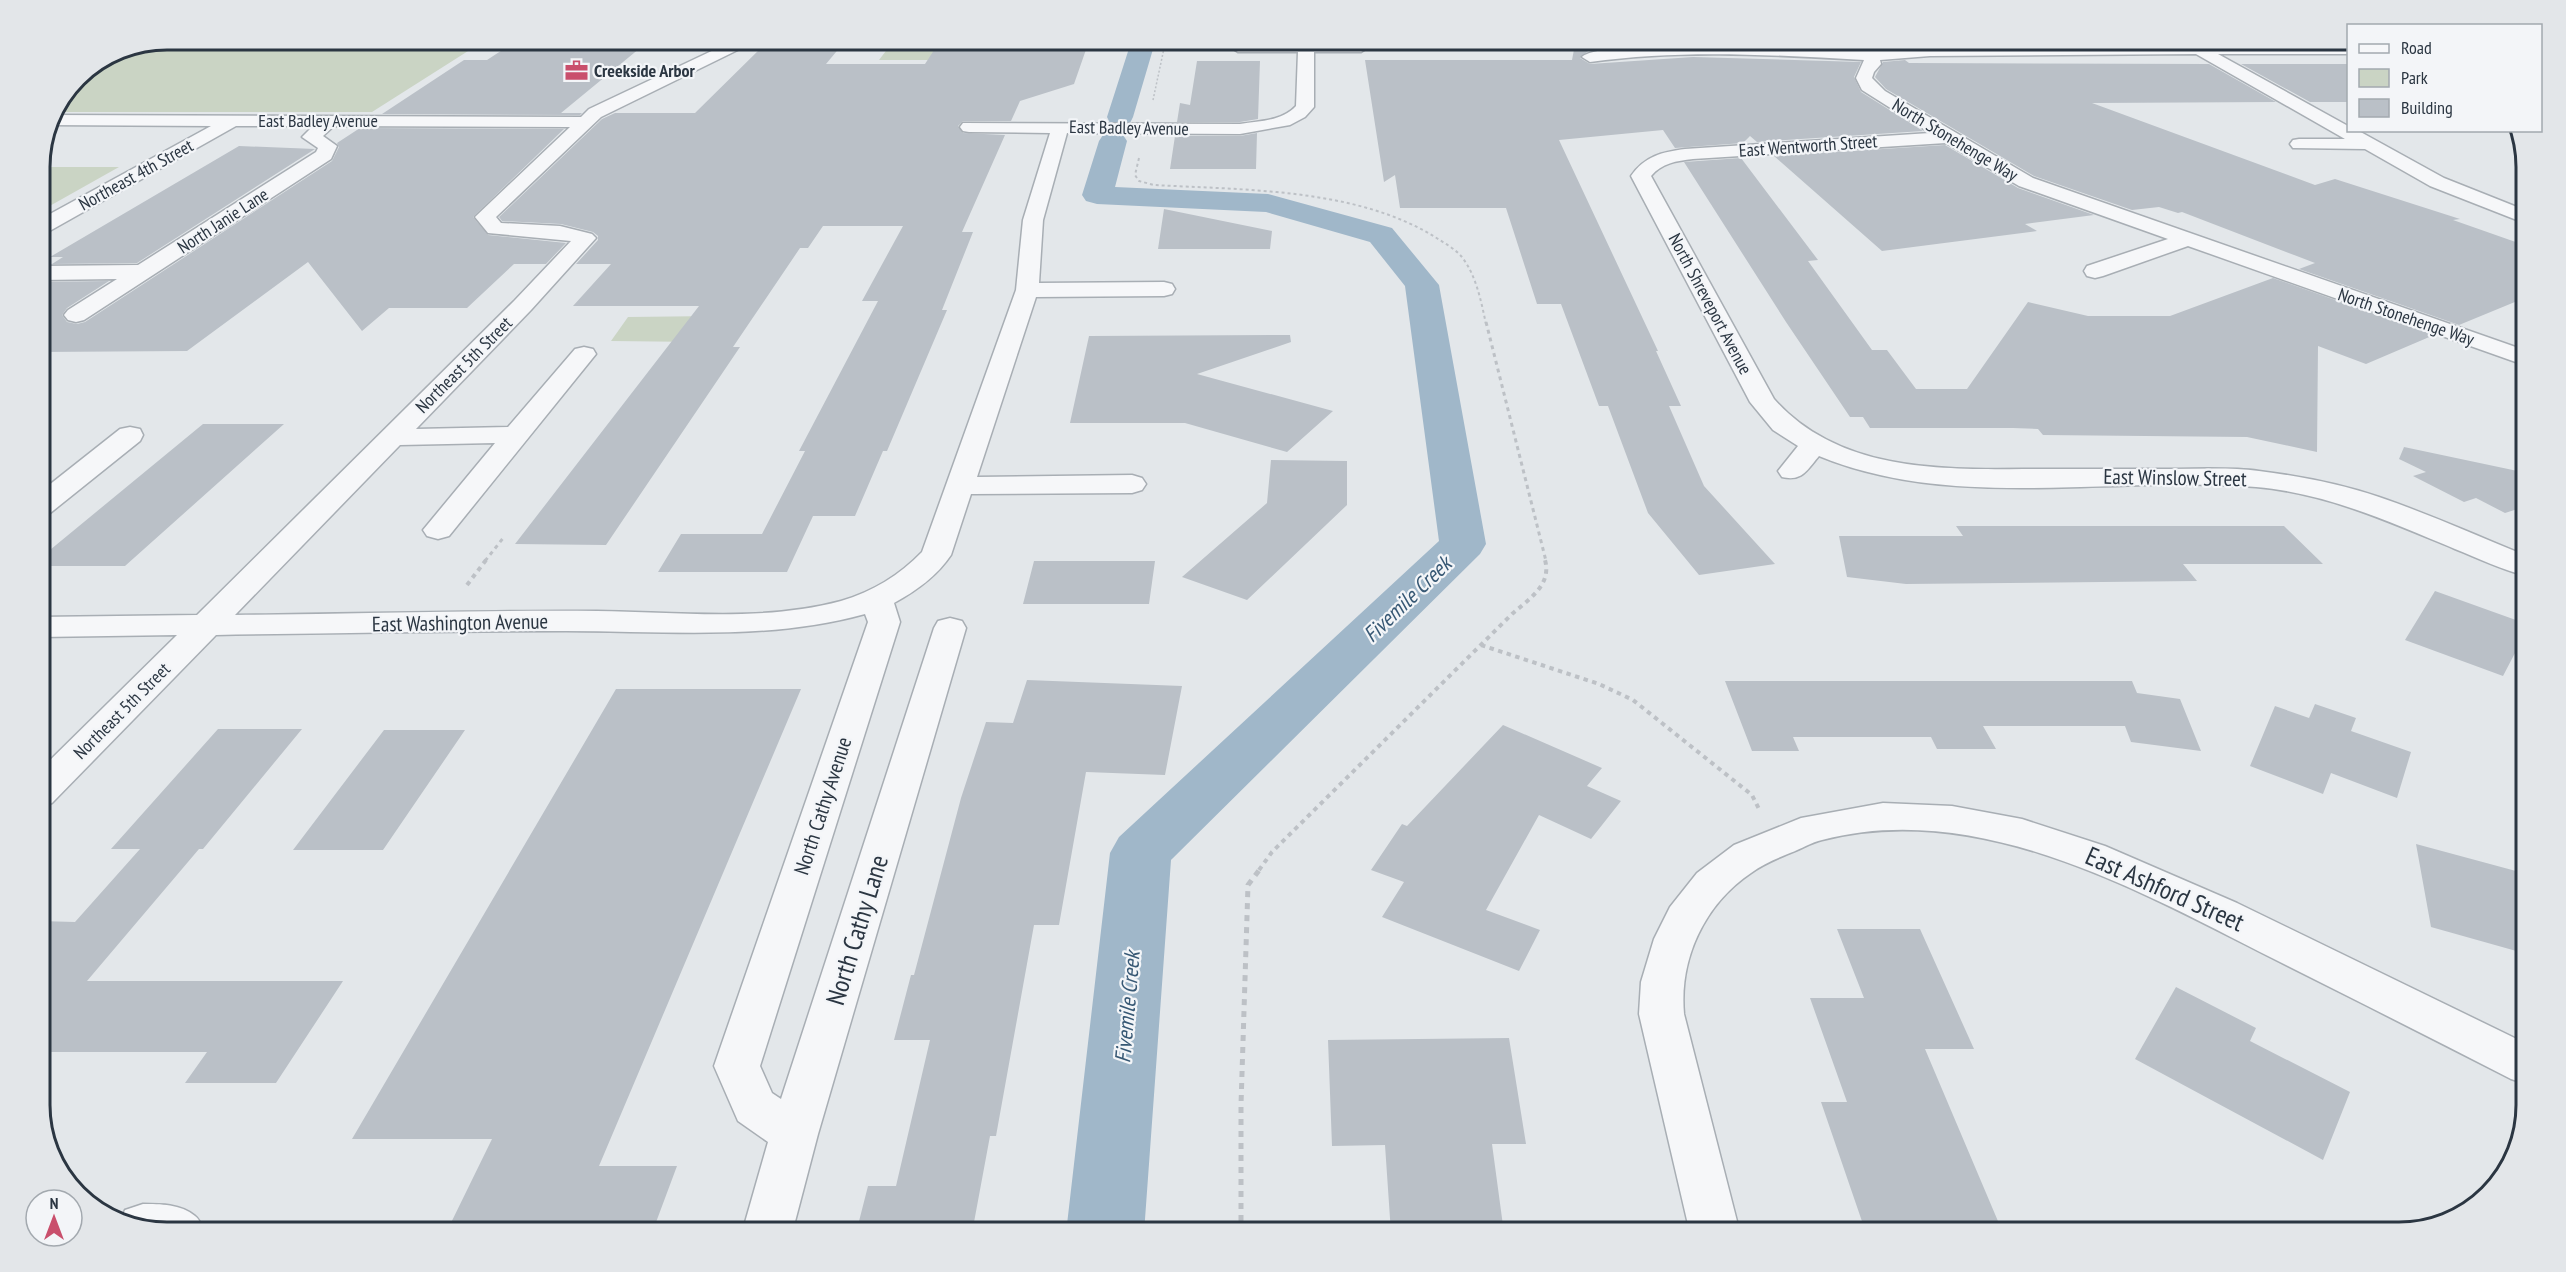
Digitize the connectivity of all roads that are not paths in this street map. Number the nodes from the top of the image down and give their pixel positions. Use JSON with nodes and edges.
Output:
{"nodes":[{"id":1,"x":726,"y":50,"type":"edge"},
{"id":2,"x":1306,"y":50,"type":"edge"},
{"id":3,"x":1955,"y":50,"type":"edge"},
{"id":4,"x":2200,"y":50,"type":"edge"},
{"id":5,"x":1871,"y":56,"type":"junction"},
{"id":6,"x":1590,"y":57,"type":"dead end"},
{"id":7,"x":59,"y":120,"type":"edge"},
{"id":8,"x":232,"y":121,"type":"junction"},
{"id":9,"x":330,"y":121,"type":"junction"},
{"id":10,"x":587,"y":122,"type":"junction"},
{"id":11,"x":969,"y":127,"type":"dead end"},
{"id":12,"x":1060,"y":128,"type":"junction"},
{"id":13,"x":1949,"y":137,"type":"junction"},
{"id":14,"x":2299,"y":144,"type":"dead end"},
{"id":15,"x":2367,"y":144,"type":"junction"},
{"id":16,"x":1666,"y":157,"type":"joint"},
{"id":17,"x":2516,"y":214,"type":"edge"},
{"id":18,"x":50,"y":223,"type":"edge"},
{"id":19,"x":2186,"y":240,"type":"junction"},
{"id":20,"x":2095,"y":271,"type":"dead end"},
{"id":21,"x":142,"y":272,"type":"junction"},
{"id":22,"x":50,"y":273,"type":"edge"},
{"id":23,"x":1164,"y":289,"type":"dead end"},
{"id":24,"x":1027,"y":290,"type":"junction"},
{"id":25,"x":76,"y":315,"type":"dead end"},
{"id":26,"x":584,"y":354,"type":"dead end"},
{"id":27,"x":2516,"y":355,"type":"edge"},
{"id":28,"x":130,"y":435,"type":"dead end"},
{"id":29,"x":516,"y":435,"type":"junction"},
{"id":30,"x":393,"y":437,"type":"junction"},
{"id":31,"x":1814,"y":444,"type":"junction"},
{"id":32,"x":1792,"y":471,"type":"dead end"},
{"id":33,"x":1132,"y":484,"type":"dead end"},
{"id":34,"x":961,"y":486,"type":"junction"},
{"id":35,"x":50,"y":499,"type":"edge"},
{"id":36,"x":438,"y":530,"type":"dead end"},
{"id":37,"x":2516,"y":563,"type":"edge"},
{"id":38,"x":877,"y":599,"type":"junction"},
{"id":39,"x":207,"y":626,"type":"junction"},
{"id":40,"x":50,"y":627,"type":"edge"},
{"id":41,"x":950,"y":628,"type":"dead end"},
{"id":42,"x":50,"y":783,"type":"edge"},
{"id":43,"x":2516,"y":1060,"type":"edge"},
{"id":44,"x":794,"y":1134,"type":"junction"},
{"id":45,"x":770,"y":1222,"type":"edge"},
{"id":46,"x":1712,"y":1222,"type":"edge"}],
"edges":[{"from":1,"to":10,"type":"street","name":"Northeast 5th Street"},
{"from":2,"to":12,"type":"street","name":"East Badley Avenue"},
{"from":3,"to":5,"type":"street"},
{"from":4,"to":15,"type":"street"},
{"from":5,"to":6,"type":"street"},
{"from":5,"to":13,"type":"street","name":"North Stonehenge Way"},
{"from":7,"to":8,"type":"street","name":"East Badley Avenue"},
{"from":8,"to":9,"type":"street","name":"East Badley Avenue"},
{"from":8,"to":18,"type":"street","name":"Northeast 4th Street"},
{"from":9,"to":10,"type":"street","name":"East Badley Avenue"},
{"from":9,"to":21,"type":"street","name":"North Janie Lane"},
{"from":10,"to":30,"type":"street","name":"Northeast 5th Street"},
{"from":11,"to":12,"type":"street","name":"East Badley Avenue"},
{"from":12,"to":24,"type":"street"},
{"from":13,"to":16,"type":"street","name":"East Wentworth Street"},
{"from":13,"to":19,"type":"street","name":"North Stonehenge Way"},
{"from":14,"to":15,"type":"street"},
{"from":15,"to":17,"type":"street"},
{"from":16,"to":31,"type":"street","name":"North Shreveport Avenue"},
{"from":19,"to":20,"type":"street"},
{"from":19,"to":27,"type":"street","name":"North Stonehenge Way"},
{"from":21,"to":22,"type":"street"},
{"from":21,"to":25,"type":"street","name":"North Janie Lane"},
{"from":23,"to":24,"type":"street"},
{"from":24,"to":34,"type":"street"},
{"from":26,"to":29,"type":"street"},
{"from":28,"to":35,"type":"street"},
{"from":29,"to":30,"type":"street"},
{"from":29,"to":36,"type":"street"},
{"from":30,"to":39,"type":"street","name":"Northeast 5th Street"},
{"from":31,"to":32,"type":"street"},
{"from":31,"to":37,"type":"street","name":"East Winslow Street"},
{"from":33,"to":34,"type":"street"},
{"from":34,"to":38,"type":"street"},
{"from":38,"to":39,"type":"street","name":"East Washington Avenue"},
{"from":38,"to":44,"type":"street","name":"North Cathy Avenue"},
{"from":39,"to":40,"type":"street","name":"East Washington Avenue"},
{"from":39,"to":42,"type":"street","name":"Northeast 5th Street"},
{"from":41,"to":44,"type":"street","name":"North Cathy Lane"},
{"from":43,"to":46,"type":"street","name":"East Ashford Street"},
{"from":44,"to":45,"type":"street","name":"North Cathy Lane"}]}
